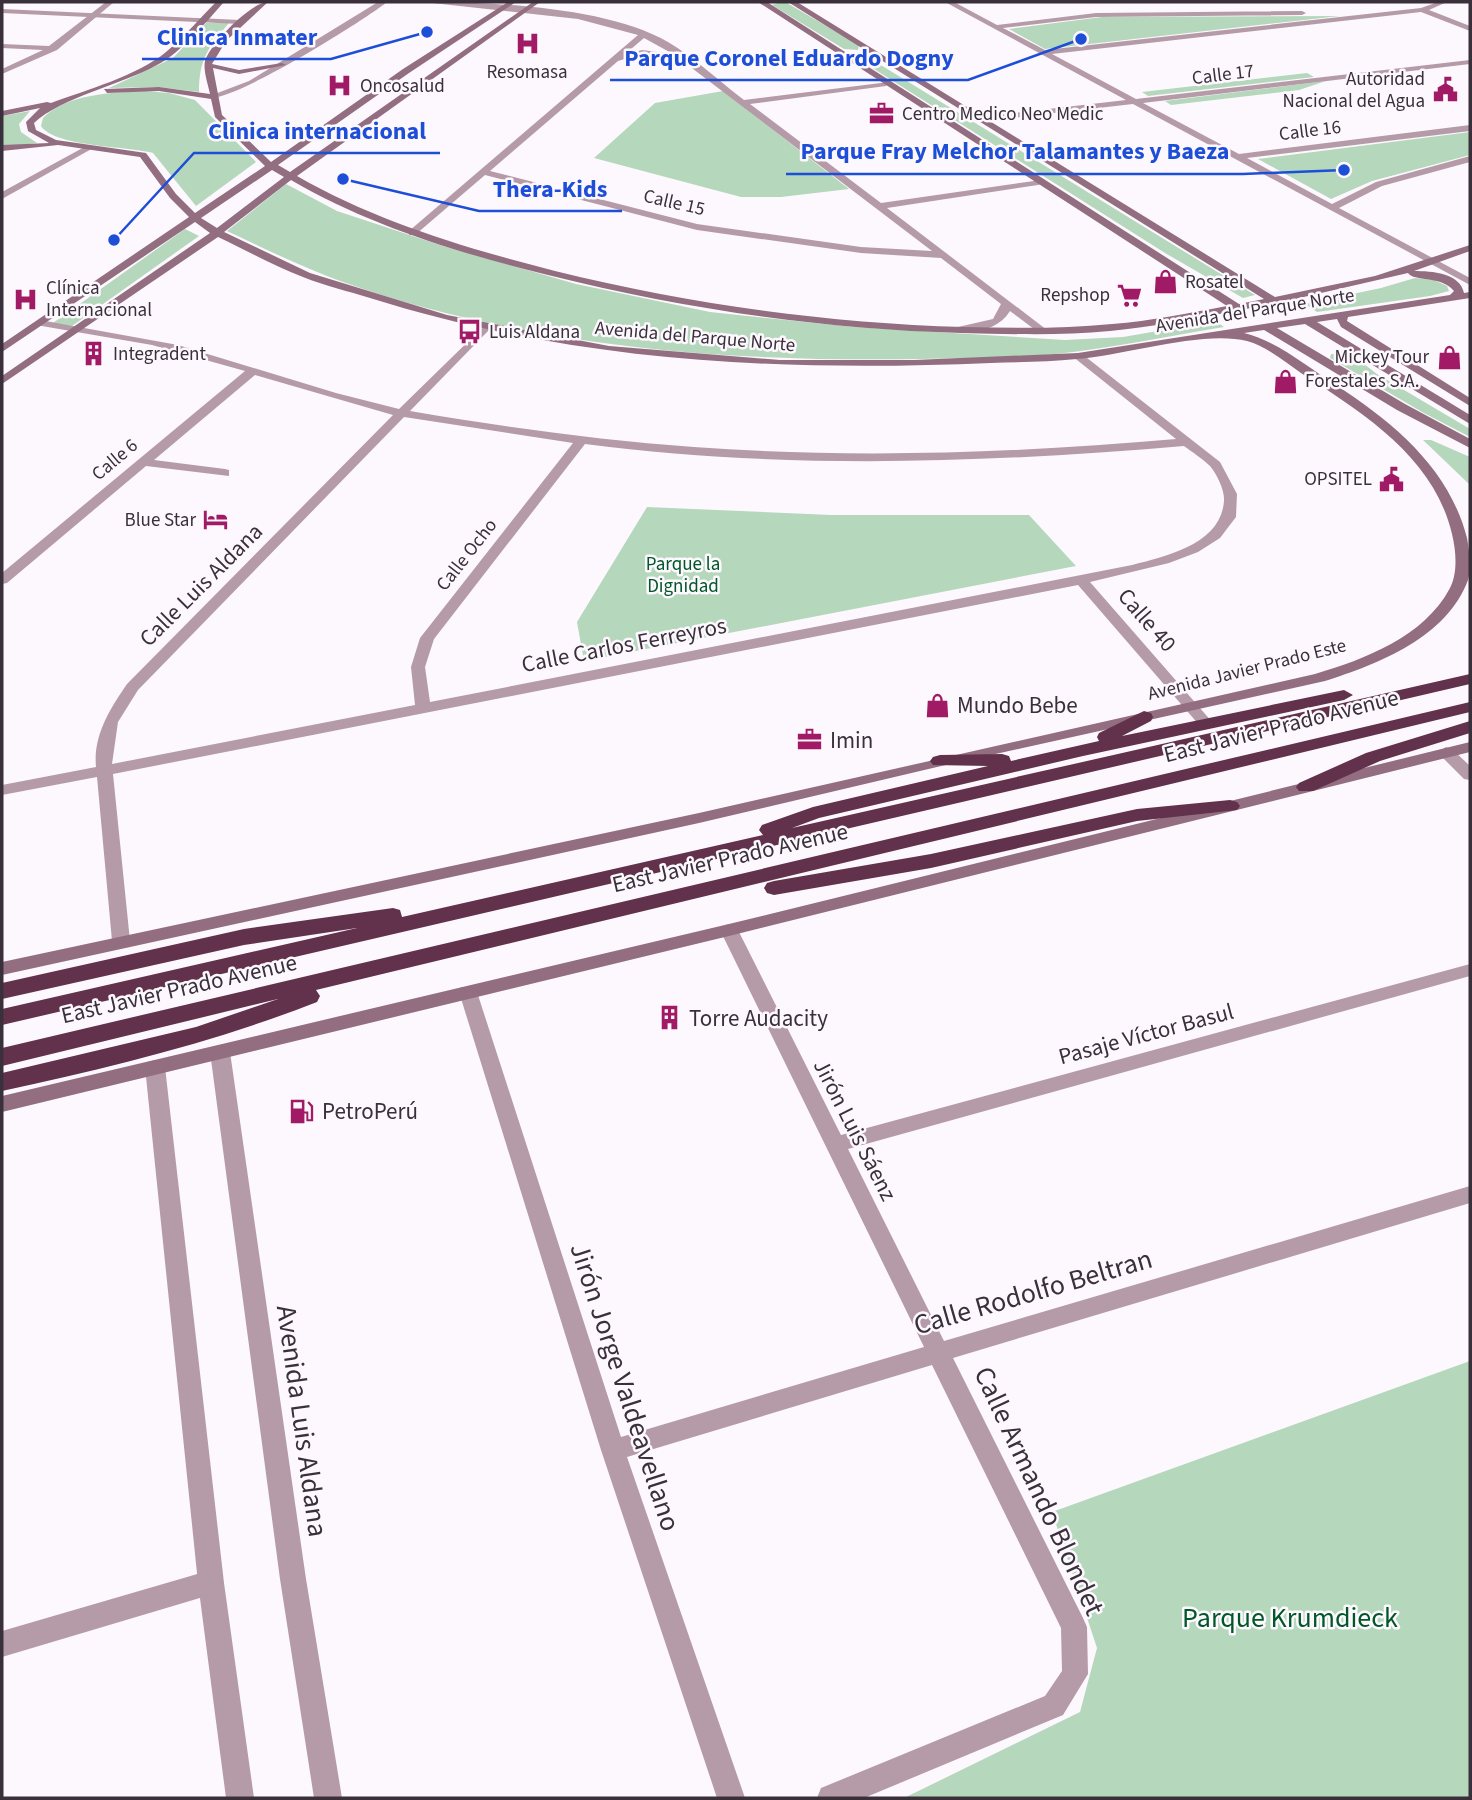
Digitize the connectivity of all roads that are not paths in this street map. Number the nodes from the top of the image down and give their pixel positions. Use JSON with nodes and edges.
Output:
{"nodes":[{"id":1,"x":110,"y":2,"type":"edge"},
{"id":2,"x":220,"y":2,"type":"edge"},
{"id":3,"x":265,"y":2,"type":"edge"},
{"id":4,"x":383,"y":2,"type":"edge"},
{"id":5,"x":426,"y":2,"type":"edge"},
{"id":6,"x":513,"y":2,"type":"edge"},
{"id":7,"x":537,"y":2,"type":"edge"},
{"id":8,"x":762,"y":2,"type":"edge"},
{"id":9,"x":792,"y":2,"type":"edge"},
{"id":10,"x":949,"y":2,"type":"edge"},
{"id":11,"x":1444,"y":2,"type":"edge"},
{"id":12,"x":1086,"y":8,"type":"dead end"},
{"id":13,"x":503,"y":9,"type":"junction"},
{"id":14,"x":524,"y":10,"type":"junction"},
{"id":15,"x":1422,"y":10,"type":"junction"},
{"id":16,"x":2,"y":11,"type":"edge"},
{"id":17,"x":1397,"y":12,"type":"junction"},
{"id":18,"x":94,"y":15,"type":"junction"},
{"id":19,"x":1096,"y":15,"type":"junction"},
{"id":20,"x":1462,"y":15,"type":"dead end"},
{"id":21,"x":203,"y":19,"type":"junction"},
{"id":22,"x":243,"y":20,"type":"junction"},
{"id":23,"x":1470,"y":23,"type":"edge"},
{"id":24,"x":995,"y":27,"type":"junction"},
{"id":25,"x":1470,"y":29,"type":"edge"},
{"id":26,"x":644,"y":34,"type":"junction"},
{"id":27,"x":863,"y":45,"type":"junction"},
{"id":28,"x":2,"y":46,"type":"edge"},
{"id":29,"x":54,"y":48,"type":"junction"},
{"id":30,"x":831,"y":48,"type":"junction"},
{"id":31,"x":1042,"y":53,"type":"junction"},
{"id":32,"x":684,"y":58,"type":"junction"},
{"id":33,"x":885,"y":59,"type":"junction"},
{"id":34,"x":854,"y":61,"type":"junction"},
{"id":35,"x":1470,"y":62,"type":"edge"},
{"id":36,"x":610,"y":63,"type":"junction"},
{"id":37,"x":208,"y":65,"type":"junction"},
{"id":38,"x":282,"y":65,"type":"junction"},
{"id":39,"x":2,"y":72,"type":"edge"},
{"id":40,"x":886,"y":83,"type":"junction"},
{"id":41,"x":211,"y":97,"type":"junction"},
{"id":42,"x":72,"y":98,"type":"junction"},
{"id":43,"x":1131,"y":102,"type":"junction"},
{"id":44,"x":743,"y":103,"type":"junction"},
{"id":45,"x":2,"y":113,"type":"edge"},
{"id":46,"x":979,"y":120,"type":"junction"},
{"id":47,"x":1470,"y":128,"type":"edge"},
{"id":48,"x":78,"y":145,"type":"junction"},
{"id":49,"x":91,"y":147,"type":"junction"},
{"id":50,"x":2,"y":148,"type":"edge"},
{"id":51,"x":1237,"y":157,"type":"junction"},
{"id":52,"x":1470,"y":159,"type":"edge"},
{"id":53,"x":271,"y":166,"type":"junction"},
{"id":54,"x":483,"y":172,"type":"junction"},
{"id":55,"x":288,"y":178,"type":"junction"},
{"id":56,"x":1038,"y":182,"type":"junction"},
{"id":57,"x":2,"y":196,"type":"edge"},
{"id":58,"x":880,"y":206,"type":"junction"},
{"id":59,"x":1332,"y":208,"type":"junction"},
{"id":60,"x":195,"y":218,"type":"junction"},
{"id":61,"x":911,"y":230,"type":"junction"},
{"id":62,"x":217,"y":233,"type":"junction"},
{"id":63,"x":412,"y":233,"type":"junction"},
{"id":64,"x":1470,"y":248,"type":"edge"},
{"id":65,"x":861,"y":250,"type":"junction"},
{"id":66,"x":944,"y":255,"type":"junction"},
{"id":67,"x":1433,"y":263,"type":"junction"},
{"id":68,"x":1393,"y":275,"type":"junction"},
{"id":69,"x":1470,"y":282,"type":"edge"},
{"id":70,"x":1470,"y":295,"type":"edge"},
{"id":71,"x":1454,"y":297,"type":"junction"},
{"id":72,"x":1275,"y":301,"type":"junction"},
{"id":73,"x":1007,"y":303,"type":"junction"},
{"id":74,"x":1236,"y":308,"type":"junction"},
{"id":75,"x":1196,"y":315,"type":"junction"},
{"id":76,"x":1343,"y":315,"type":"junction"},
{"id":77,"x":1306,"y":321,"type":"junction"},
{"id":78,"x":40,"y":323,"type":"junction"},
{"id":79,"x":78,"y":328,"type":"junction"},
{"id":80,"x":485,"y":328,"type":"junction"},
{"id":81,"x":1268,"y":328,"type":"junction"},
{"id":82,"x":962,"y":330,"type":"junction"},
{"id":83,"x":1042,"y":330,"type":"junction"},
{"id":84,"x":1227,"y":334,"type":"junction"},
{"id":85,"x":2,"y":349,"type":"edge"},
{"id":86,"x":1357,"y":353,"type":"junction"},
{"id":87,"x":1078,"y":356,"type":"junction"},
{"id":88,"x":1320,"y":360,"type":"junction"},
{"id":89,"x":1401,"y":360,"type":"junction"},
{"id":90,"x":254,"y":370,"type":"junction"},
{"id":91,"x":1337,"y":370,"type":"junction"},
{"id":92,"x":2,"y":381,"type":"edge"},
{"id":93,"x":1411,"y":384,"type":"junction"},
{"id":94,"x":1470,"y":403,"type":"edge"},
{"id":95,"x":1357,"y":404,"type":"junction"},
{"id":96,"x":1470,"y":411,"type":"edge"},
{"id":97,"x":401,"y":413,"type":"junction"},
{"id":98,"x":1378,"y":416,"type":"junction"},
{"id":99,"x":1470,"y":420,"type":"edge"},
{"id":100,"x":581,"y":441,"type":"junction"},
{"id":101,"x":1185,"y":442,"type":"junction"},
{"id":102,"x":1470,"y":446,"type":"edge"},
{"id":103,"x":141,"y":462,"type":"junction"},
{"id":104,"x":225,"y":473,"type":"dead end"},
{"id":105,"x":4,"y":576,"type":"edge"},
{"id":106,"x":1081,"y":580,"type":"junction"},
{"id":107,"x":1470,"y":678,"type":"edge"},
{"id":108,"x":1191,"y":706,"type":"junction"},
{"id":109,"x":423,"y":707,"type":"junction"},
{"id":110,"x":1470,"y":707,"type":"edge"},
{"id":111,"x":1144,"y":717,"type":"junction"},
{"id":112,"x":1205,"y":723,"type":"junction"},
{"id":113,"x":1470,"y":727,"type":"edge"},
{"id":114,"x":1470,"y":747,"type":"edge"},
{"id":115,"x":1083,"y":750,"type":"junction"},
{"id":116,"x":1446,"y":752,"type":"junction"},
{"id":117,"x":1046,"y":758,"type":"junction"},
{"id":118,"x":940,"y":761,"type":"junction"},
{"id":119,"x":104,"y":769,"type":"junction"},
{"id":120,"x":1470,"y":775,"type":"edge"},
{"id":121,"x":1306,"y":787,"type":"junction"},
{"id":122,"x":2,"y":790,"type":"edge"},
{"id":123,"x":1230,"y":806,"type":"junction"},
{"id":124,"x":702,"y":856,"type":"junction"},
{"id":125,"x":667,"y":901,"type":"junction"},
{"id":126,"x":496,"y":903,"type":"junction"},
{"id":127,"x":729,"y":930,"type":"junction"},
{"id":128,"x":121,"y":942,"type":"junction"},
{"id":129,"x":2,"y":969,"type":"edge"},
{"id":130,"x":1470,"y":970,"type":"edge"},
{"id":131,"x":359,"y":974,"type":"junction"},
{"id":132,"x":2,"y":991,"type":"edge"},
{"id":133,"x":468,"y":992,"type":"junction"},
{"id":134,"x":2,"y":1017,"type":"edge"},
{"id":135,"x":220,"y":1052,"type":"junction"},
{"id":136,"x":2,"y":1057,"type":"edge"},
{"id":137,"x":155,"y":1067,"type":"junction"},
{"id":138,"x":2,"y":1082,"type":"edge"},
{"id":139,"x":2,"y":1104,"type":"edge"},
{"id":140,"x":835,"y":1145,"type":"junction"},
{"id":141,"x":1470,"y":1194,"type":"edge"},
{"id":142,"x":938,"y":1351,"type":"junction"},
{"id":143,"x":613,"y":1450,"type":"junction"},
{"id":144,"x":211,"y":1583,"type":"junction"},
{"id":145,"x":2,"y":1644,"type":"edge"},
{"id":146,"x":240,"y":1798,"type":"edge"},
{"id":147,"x":328,"y":1798,"type":"edge"},
{"id":148,"x":731,"y":1798,"type":"edge"},
{"id":149,"x":831,"y":1798,"type":"edge"}],
"edges":[{"from":1,"to":18,"type":"street"},
{"from":2,"to":21,"type":"main road"},
{"from":3,"to":22,"type":"main road"},
{"from":4,"to":38,"type":"street"},
{"from":5,"to":13,"type":"street"},
{"from":6,"to":13,"type":"main road"},
{"from":7,"to":14,"type":"main road"},
{"from":8,"to":30,"type":"main road"},
{"from":9,"to":27,"type":"main road"},
{"from":10,"to":24,"type":"street"},
{"from":11,"to":15,"type":"street"},
{"from":12,"to":19,"type":"street"},
{"from":13,"to":14,"type":"street"},
{"from":13,"to":53,"type":"main road"},
{"from":14,"to":26,"type":"street"},
{"from":14,"to":55,"type":"main road"},
{"from":15,"to":17,"type":"street"},
{"from":15,"to":25,"type":"street"},
{"from":16,"to":18,"type":"street"},
{"from":17,"to":19,"type":"street"},
{"from":17,"to":31,"type":"street"},
{"from":18,"to":21,"type":"street"},
{"from":18,"to":29,"type":"street"},
{"from":19,"to":24,"type":"street"},
{"from":20,"to":23,"type":"street"},
{"from":21,"to":22,"type":"street"},
{"from":21,"to":42,"type":"main road"},
{"from":22,"to":37,"type":"main road"},
{"from":24,"to":31,"type":"street"},
{"from":26,"to":32,"type":"street"},
{"from":26,"to":36,"type":"street"},
{"from":27,"to":30,"type":"main road"},
{"from":27,"to":33,"type":"main road"},
{"from":28,"to":29,"type":"street"},
{"from":29,"to":39,"type":"street"},
{"from":30,"to":34,"type":"main road"},
{"from":31,"to":43,"type":"street"},
{"from":32,"to":36,"type":"street"},
{"from":32,"to":44,"type":"street"},
{"from":33,"to":34,"type":"main road"},
{"from":33,"to":46,"type":"main road"},
{"from":34,"to":40,"type":"main road"},
{"from":35,"to":43,"type":"street","name":"Calle 17"},
{"from":36,"to":54,"type":"street"},
{"from":37,"to":38,"type":"main road"},
{"from":37,"to":41,"type":"main road","name":"Avenida del Parque Norte"},
{"from":38,"to":41,"type":"street"},
{"from":40,"to":44,"type":"street"},
{"from":40,"to":56,"type":"main road"},
{"from":41,"to":42,"type":"main road"},
{"from":41,"to":53,"type":"main road","name":"Avenida del Parque Norte"},
{"from":42,"to":45,"type":"main road"},
{"from":42,"to":48,"type":"main road","name":"Avenida del Parque Norte"},
{"from":43,"to":46,"type":"street","name":"Calle 17"},
{"from":43,"to":51,"type":"street"},
{"from":44,"to":58,"type":"street"},
{"from":46,"to":72,"type":"main road"},
{"from":47,"to":51,"type":"street","name":"Calle 16"},
{"from":48,"to":49,"type":"main road","name":"Avenida del Parque Norte"},
{"from":48,"to":50,"type":"main road"},
{"from":49,"to":57,"type":"street"},
{"from":49,"to":60,"type":"main road","name":"Avenida del Parque Norte"},
{"from":51,"to":59,"type":"street"},
{"from":52,"to":59,"type":"street"},
{"from":53,"to":55,"type":"main road","name":"Avenida del Parque Norte"},
{"from":53,"to":60,"type":"main road"},
{"from":54,"to":63,"type":"street"},
{"from":54,"to":65,"type":"street","name":"Calle 15"},
{"from":55,"to":62,"type":"main road"},
{"from":55,"to":63,"type":"main road","name":"Avenida del Parque Norte"},
{"from":56,"to":58,"type":"street"},
{"from":56,"to":74,"type":"main road"},
{"from":58,"to":61,"type":"street"},
{"from":59,"to":67,"type":"street"},
{"from":60,"to":62,"type":"main road","name":"Avenida del Parque Norte"},
{"from":60,"to":78,"type":"main road"},
{"from":61,"to":65,"type":"street","name":"Calle 15"},
{"from":61,"to":66,"type":"street"},
{"from":62,"to":79,"type":"main road"},
{"from":62,"to":80,"type":"main road","name":"Avenida del Parque Norte"},
{"from":63,"to":82,"type":"main road","name":"Avenida del Parque Norte"},
{"from":64,"to":67,"type":"main road","name":"Avenida del Parque Norte"},
{"from":65,"to":66,"type":"street","name":"Calle 15"},
{"from":66,"to":73,"type":"street"},
{"from":67,"to":68,"type":"main road","name":"Avenida del Parque Norte"},
{"from":67,"to":69,"type":"street"},
{"from":68,"to":71,"type":"main road"},
{"from":68,"to":72,"type":"main road","name":"Avenida del Parque Norte"},
{"from":70,"to":71,"type":"main road","name":"Avenida del Parque Norte"},
{"from":71,"to":76,"type":"main road","name":"Avenida del Parque Norte"},
{"from":72,"to":74,"type":"main road","name":"Avenida del Parque Norte"},
{"from":72,"to":77,"type":"main road"},
{"from":73,"to":82,"type":"street"},
{"from":73,"to":83,"type":"street"},
{"from":74,"to":75,"type":"main road","name":"Avenida del Parque Norte"},
{"from":74,"to":81,"type":"main road"},
{"from":75,"to":83,"type":"main road","name":"Avenida del Parque Norte"},
{"from":75,"to":84,"type":"main road"},
{"from":76,"to":77,"type":"main road","name":"Avenida del Parque Norte"},
{"from":76,"to":89,"type":"main road"},
{"from":77,"to":81,"type":"main road","name":"Avenida del Parque Norte"},
{"from":77,"to":86,"type":"main road"},
{"from":78,"to":79,"type":"street"},
{"from":78,"to":85,"type":"main road"},
{"from":79,"to":90,"type":"street"},
{"from":79,"to":92,"type":"main road"},
{"from":80,"to":87,"type":"main road","name":"Avenida del Parque Norte"},
{"from":80,"to":97,"type":"street","name":"Calle Luis Aldana"},
{"from":81,"to":84,"type":"main road","name":"Avenida del Parque Norte"},
{"from":81,"to":88,"type":"main road"},
{"from":82,"to":83,"type":"main road","name":"Avenida del Parque Norte"},
{"from":84,"to":87,"type":"main road","name":"Avenida del Parque Norte"},
{"from":84,"to":95,"type":"main road","name":"Avenida Javier Prado Este"},
{"from":86,"to":88,"type":"main road"},
{"from":86,"to":93,"type":"main road"},
{"from":87,"to":101,"type":"street"},
{"from":88,"to":91,"type":"main road"},
{"from":89,"to":93,"type":"main road"},
{"from":89,"to":94,"type":"main road"},
{"from":90,"to":97,"type":"street"},
{"from":90,"to":103,"type":"street","name":"Calle 6"},
{"from":91,"to":95,"type":"main road"},
{"from":91,"to":102,"type":"main road"},
{"from":93,"to":96,"type":"main road"},
{"from":93,"to":99,"type":"main road"},
{"from":95,"to":98,"type":"main road","name":"Avenida Javier Prado Este"},
{"from":97,"to":100,"type":"street"},
{"from":97,"to":119,"type":"street","name":"Calle Luis Aldana"},
{"from":98,"to":102,"type":"main road"},
{"from":98,"to":108,"type":"main road","name":"Avenida Javier Prado Este"},
{"from":100,"to":101,"type":"street"},
{"from":100,"to":109,"type":"street","name":"Calle Ocho"},
{"from":101,"to":106,"type":"street","name":"Calle Carlos Ferreyros"},
{"from":103,"to":104,"type":"street"},
{"from":103,"to":105,"type":"street","name":"Calle 6"},
{"from":106,"to":108,"type":"street","name":"Calle 40"},
{"from":106,"to":109,"type":"street","name":"Calle Carlos Ferreyros"},
{"from":107,"to":112,"type":"highway"},
{"from":107,"to":124,"type":"highway","name":"East Javier Prado Avenue"},
{"from":108,"to":111,"type":"main road","name":"Avenida Javier Prado Este"},
{"from":108,"to":112,"type":"street","name":"Calle 40"},
{"from":109,"to":119,"type":"street","name":"Calle Carlos Ferreyros"},
{"from":110,"to":125,"type":"highway","name":"East Javier Prado Avenue"},
{"from":111,"to":115,"type":"highway"},
{"from":111,"to":118,"type":"main road","name":"Avenida Javier Prado Este"},
{"from":112,"to":115,"type":"highway"},
{"from":113,"to":121,"type":"highway"},
{"from":114,"to":116,"type":"main road"},
{"from":115,"to":117,"type":"highway"},
{"from":116,"to":120,"type":"street"},
{"from":116,"to":121,"type":"main road"},
{"from":117,"to":118,"type":"highway"},
{"from":117,"to":124,"type":"highway"},
{"from":118,"to":128,"type":"main road","name":"East Javier Prado Avenue"},
{"from":119,"to":122,"type":"street","name":"Calle Carlos Ferreyros"},
{"from":119,"to":128,"type":"street","name":"Calle Luis Aldana"},
{"from":121,"to":123,"type":"main road"},
{"from":123,"to":125,"type":"highway"},
{"from":123,"to":127,"type":"main road"},
{"from":124,"to":126,"type":"highway","name":"East Javier Prado Avenue"},
{"from":125,"to":131,"type":"highway","name":"East Javier Prado Avenue"},
{"from":126,"to":132,"type":"highway"},
{"from":126,"to":134,"type":"highway","name":"East Javier Prado Avenue"},
{"from":127,"to":133,"type":"main road"},
{"from":127,"to":140,"type":"street","name":"Jirón Luis Sáenz"},
{"from":128,"to":129,"type":"main road","name":"East Javier Prado Avenue"},
{"from":130,"to":140,"type":"street","name":"Pasaje Víctor Basul"},
{"from":131,"to":136,"type":"highway","name":"East Javier Prado Avenue"},
{"from":131,"to":138,"type":"highway"},
{"from":133,"to":135,"type":"main road"},
{"from":133,"to":143,"type":"street","name":"Jirón Jorge Valdeavellano"},
{"from":135,"to":137,"type":"main road"},
{"from":135,"to":147,"type":"street","name":"Avenida Luis Aldana"},
{"from":137,"to":139,"type":"main road"},
{"from":137,"to":144,"type":"street"},
{"from":140,"to":142,"type":"street","name":"Jirón Luis Sáenz"},
{"from":141,"to":142,"type":"street","name":"Calle Rodolfo Beltran"},
{"from":142,"to":143,"type":"street","name":"Calle Rodolfo Beltran"},
{"from":142,"to":149,"type":"street","name":"Calle Armando Blondet"},
{"from":143,"to":148,"type":"street","name":"Jirón Jorge Valdeavellano"},
{"from":144,"to":145,"type":"street"},
{"from":144,"to":146,"type":"street"}]}
